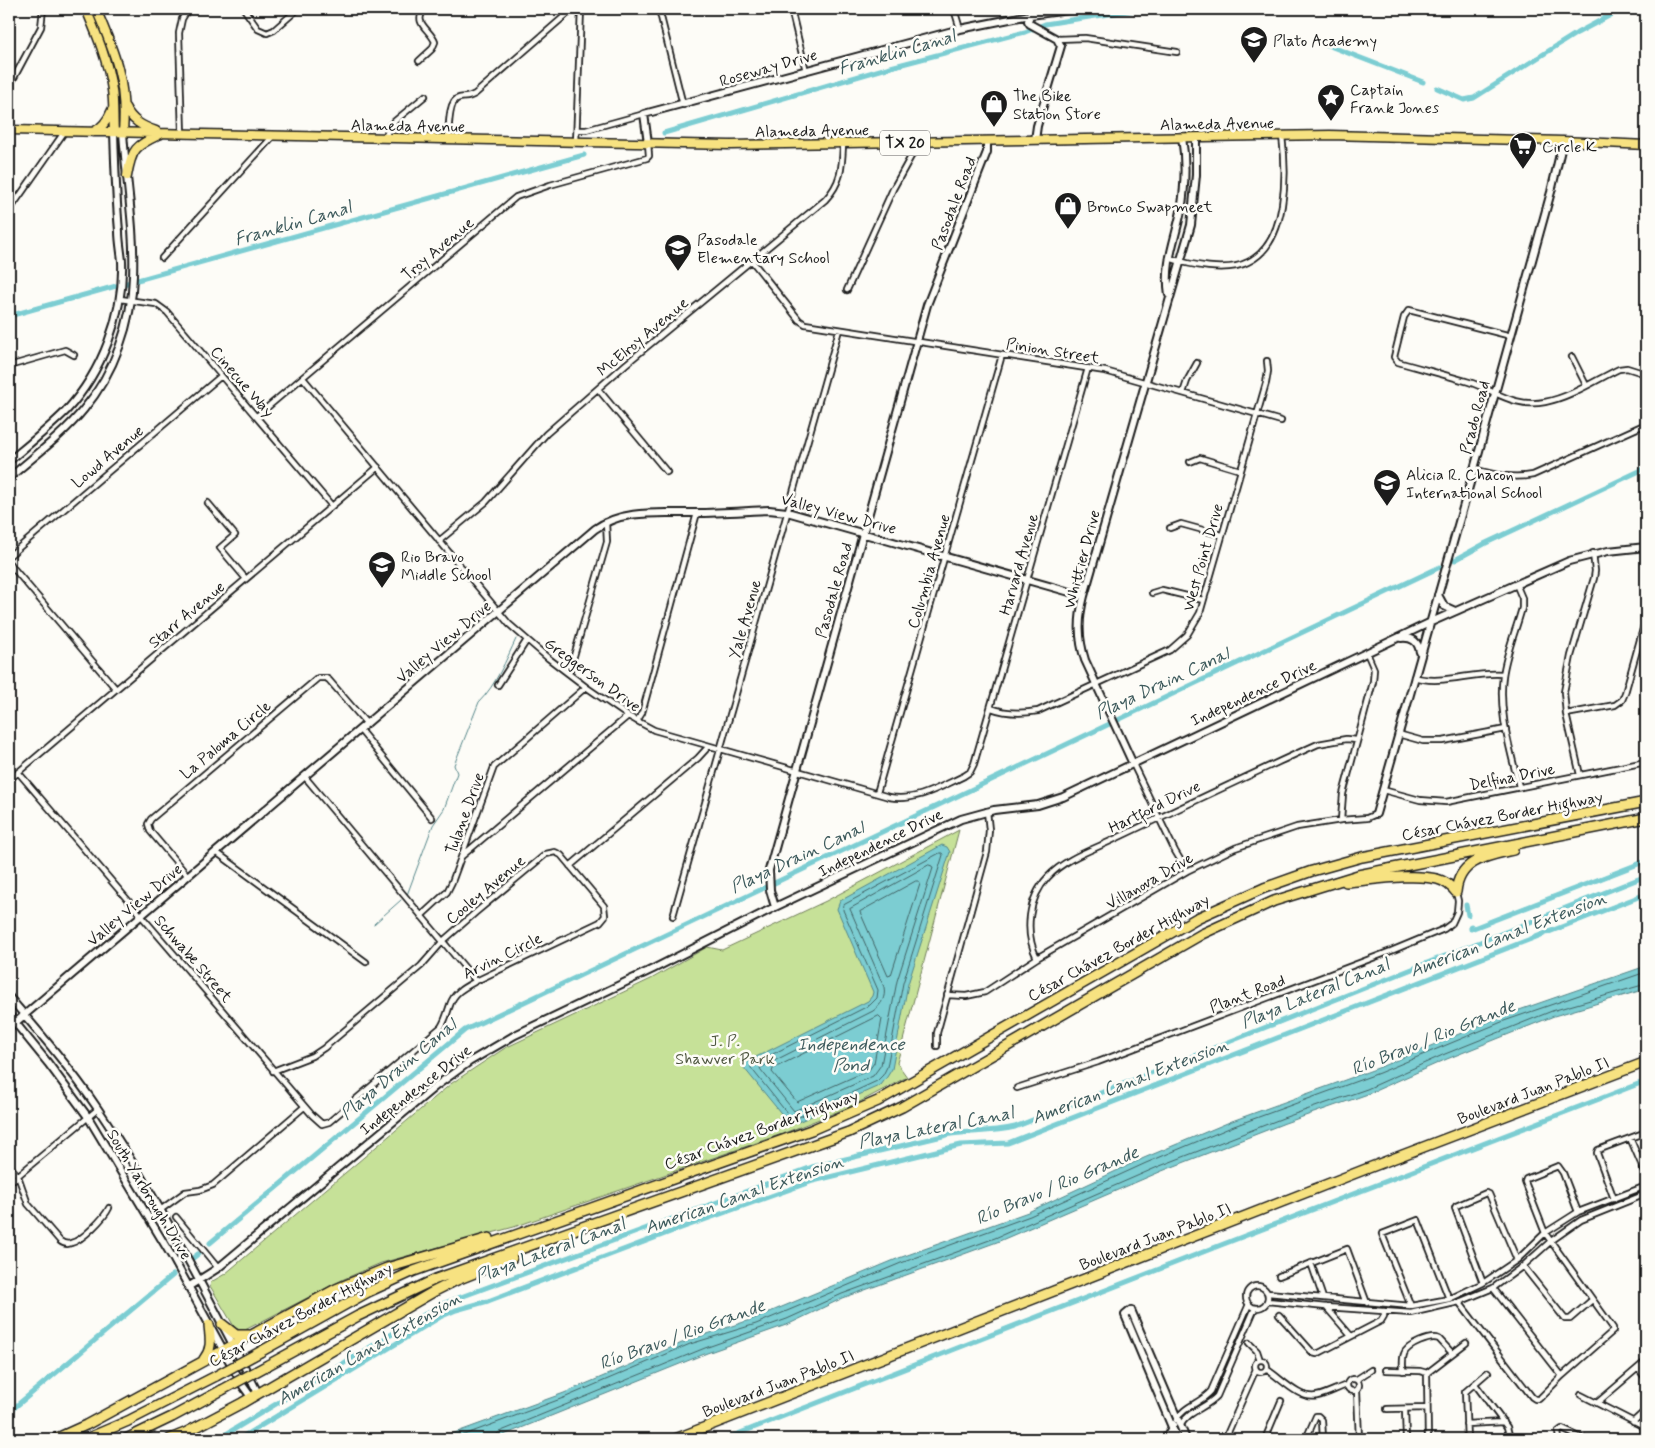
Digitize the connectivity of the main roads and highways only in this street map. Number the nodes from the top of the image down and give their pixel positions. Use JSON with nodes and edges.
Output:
{"nodes":[{"id":1,"x":86,"y":9,"type":"edge"},
{"id":2,"x":96,"y":9,"type":"edge"},
{"id":3,"x":113,"y":106,"type":"junction"},
{"id":4,"x":124,"y":106,"type":"junction"},
{"id":5,"x":9,"y":130,"type":"edge"},
{"id":6,"x":93,"y":132,"type":"junction"},
{"id":7,"x":114,"y":132,"type":"junction"},
{"id":8,"x":123,"y":132,"type":"junction"},
{"id":9,"x":163,"y":134,"type":"junction"},
{"id":10,"x":1646,"y":145,"type":"edge"},
{"id":11,"x":127,"y":176,"type":"road end"},
{"id":12,"x":1646,"y":802,"type":"edge"},
{"id":13,"x":1646,"y":818,"type":"edge"},
{"id":14,"x":1584,"y":830,"type":"junction"},
{"id":15,"x":1315,"y":887,"type":"junction"},
{"id":16,"x":1646,"y":1062,"type":"edge"},
{"id":17,"x":582,"y":1227,"type":"junction"},
{"id":18,"x":525,"y":1230,"type":"junction"},
{"id":19,"x":222,"y":1324,"type":"road end"},
{"id":20,"x":209,"y":1325,"type":"road end"},
{"id":21,"x":252,"y":1334,"type":"junction"},
{"id":22,"x":200,"y":1363,"type":"junction"},
{"id":23,"x":55,"y":1439,"type":"edge"},
{"id":24,"x":86,"y":1439,"type":"edge"},
{"id":25,"x":126,"y":1439,"type":"edge"},
{"id":26,"x":170,"y":1439,"type":"edge"},
{"id":27,"x":675,"y":1439,"type":"edge"}],
"edges":[{"from":1,"to":3,"type":"main road"},
{"from":2,"to":4,"type":"main road"},
{"from":3,"to":6,"type":"main road"},
{"from":3,"to":7,"type":"main road"},
{"from":4,"to":8,"type":"main road"},
{"from":4,"to":9,"type":"main road"},
{"from":5,"to":6,"type":"main road","name":"Alameda Avenue","number":"TX 20"},
{"from":6,"to":7,"type":"main road","name":"Alameda Avenue","number":"TX 20"},
{"from":7,"to":8,"type":"main road","name":"Alameda Avenue","number":"TX 20"},
{"from":8,"to":9,"type":"main road","name":"Alameda Avenue","number":"TX 20"},
{"from":9,"to":10,"type":"main road","name":"Alameda Avenue","number":"TX 20"},
{"from":9,"to":11,"type":"main road"},
{"from":12,"to":18,"type":"highway","name":"César Chávez Border Highway"},
{"from":13,"to":14,"type":"highway","name":"César Chávez Border Highway"},
{"from":14,"to":15,"type":"highway","name":"César Chávez Border Highway"},
{"from":14,"to":15,"type":"highway"},
{"from":15,"to":17,"type":"highway","name":"César Chávez Border Highway"},
{"from":16,"to":27,"type":"highway","name":"Boulevard Juan Pablo II"},
{"from":17,"to":25,"type":"highway","name":"César Chávez Border Highway","bridge":true},
{"from":17,"to":26,"type":"highway"},
{"from":18,"to":21,"type":"highway"},
{"from":18,"to":24,"type":"highway","name":"César Chávez Border Highway","bridge":true},
{"from":19,"to":21,"type":"highway"},
{"from":20,"to":22,"type":"highway"},
{"from":21,"to":22,"type":"highway"},
{"from":22,"to":23,"type":"highway"}]}
